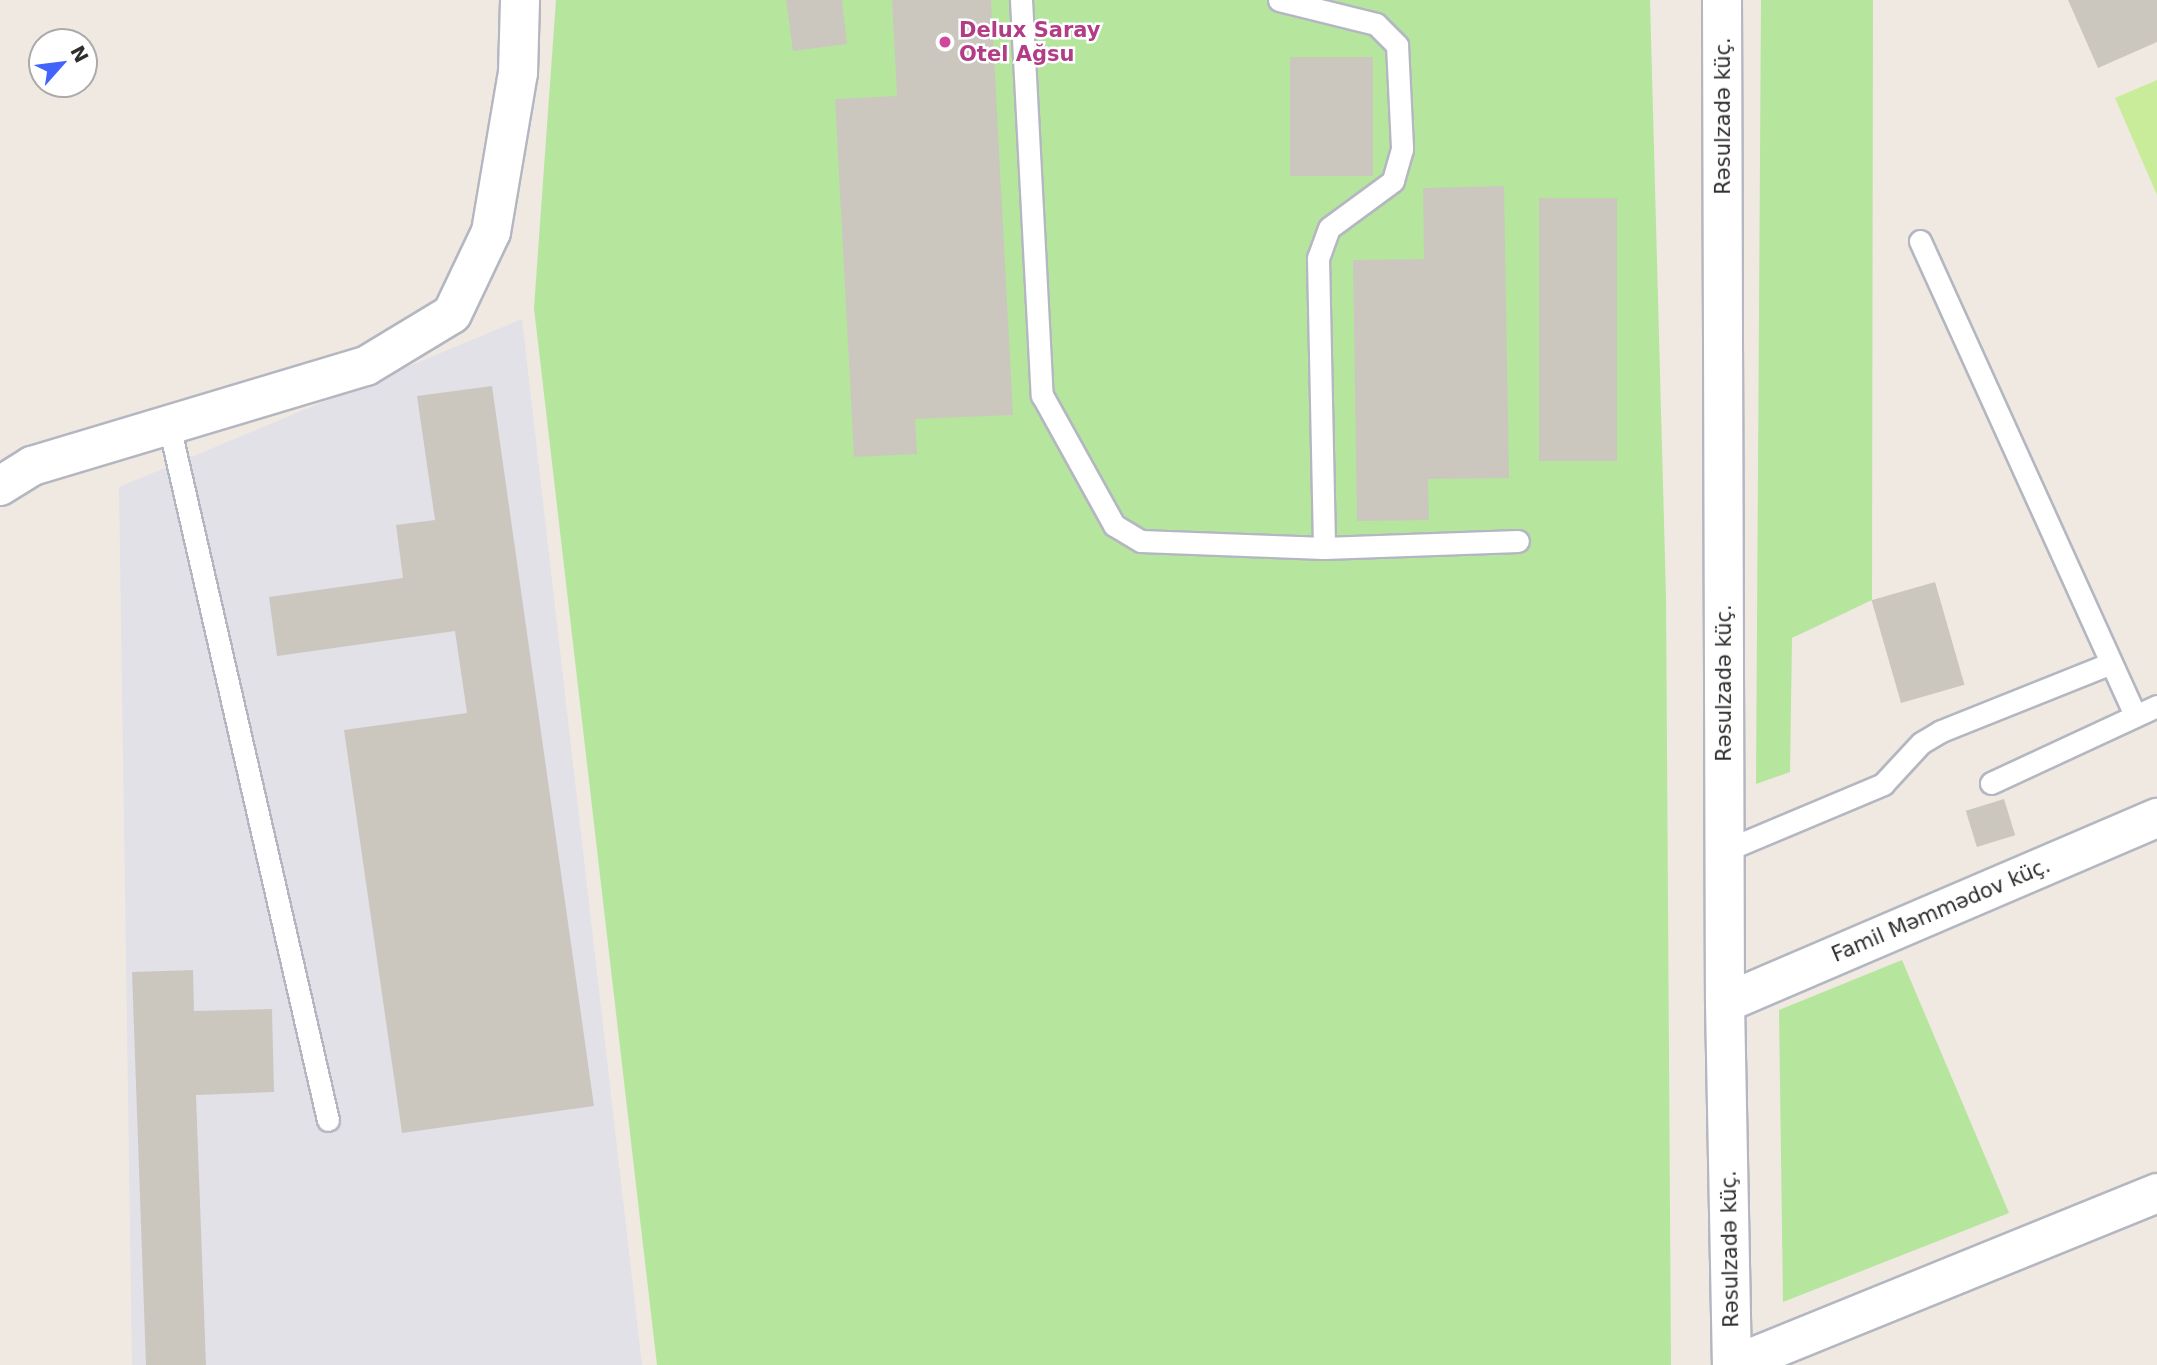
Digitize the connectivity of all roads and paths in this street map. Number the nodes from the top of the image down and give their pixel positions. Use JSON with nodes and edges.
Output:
{"nodes":[{"id":1,"x":520,"y":0,"type":"edge"},
{"id":2,"x":1021,"y":0,"type":"edge"},
{"id":3,"x":1279,"y":0,"type":"edge"},
{"id":4,"x":1722,"y":0,"type":"edge"},
{"id":5,"x":1920,"y":242,"type":"dead end"},
{"id":6,"x":169,"y":421,"type":"junction"},
{"id":7,"x":0,"y":486,"type":"edge"},
{"id":8,"x":1518,"y":541,"type":"dead end"},
{"id":9,"x":1324,"y":548,"type":"junction"},
{"id":10,"x":2111,"y":663,"type":"junction"},
{"id":11,"x":2157,"y":706,"type":"edge"},
{"id":12,"x":2135,"y":715,"type":"junction"},
{"id":13,"x":1990,"y":783,"type":"dead end"},
{"id":14,"x":2157,"y":818,"type":"edge"},
{"id":15,"x":1724,"y":851,"type":"junction"},
{"id":16,"x":1724,"y":1003,"type":"junction"},
{"id":17,"x":328,"y":1120,"type":"dead end"},
{"id":18,"x":2157,"y":1193,"type":"edge"},
{"id":19,"x":1733,"y":1365,"type":"edge"}],
"edges":[{"from":1,"to":6,"type":"street"},
{"from":2,"to":9,"type":"lane"},
{"from":3,"to":9,"type":"lane"},
{"from":4,"to":15,"type":"street","name":"Rəsulzadə küç."},
{"from":5,"to":10,"type":"lane"},
{"from":6,"to":7,"type":"street"},
{"from":6,"to":17,"type":"lane"},
{"from":8,"to":9,"type":"lane"},
{"from":10,"to":12,"type":"lane"},
{"from":10,"to":15,"type":"lane"},
{"from":11,"to":12,"type":"lane"},
{"from":12,"to":13,"type":"lane"},
{"from":14,"to":16,"type":"street","name":"Famil Məmmədov küç."},
{"from":15,"to":16,"type":"street","name":"Rəsulzadə küç."},
{"from":16,"to":19,"type":"street","name":"Rəsulzadə küç."},
{"from":18,"to":19,"type":"street"}]}
